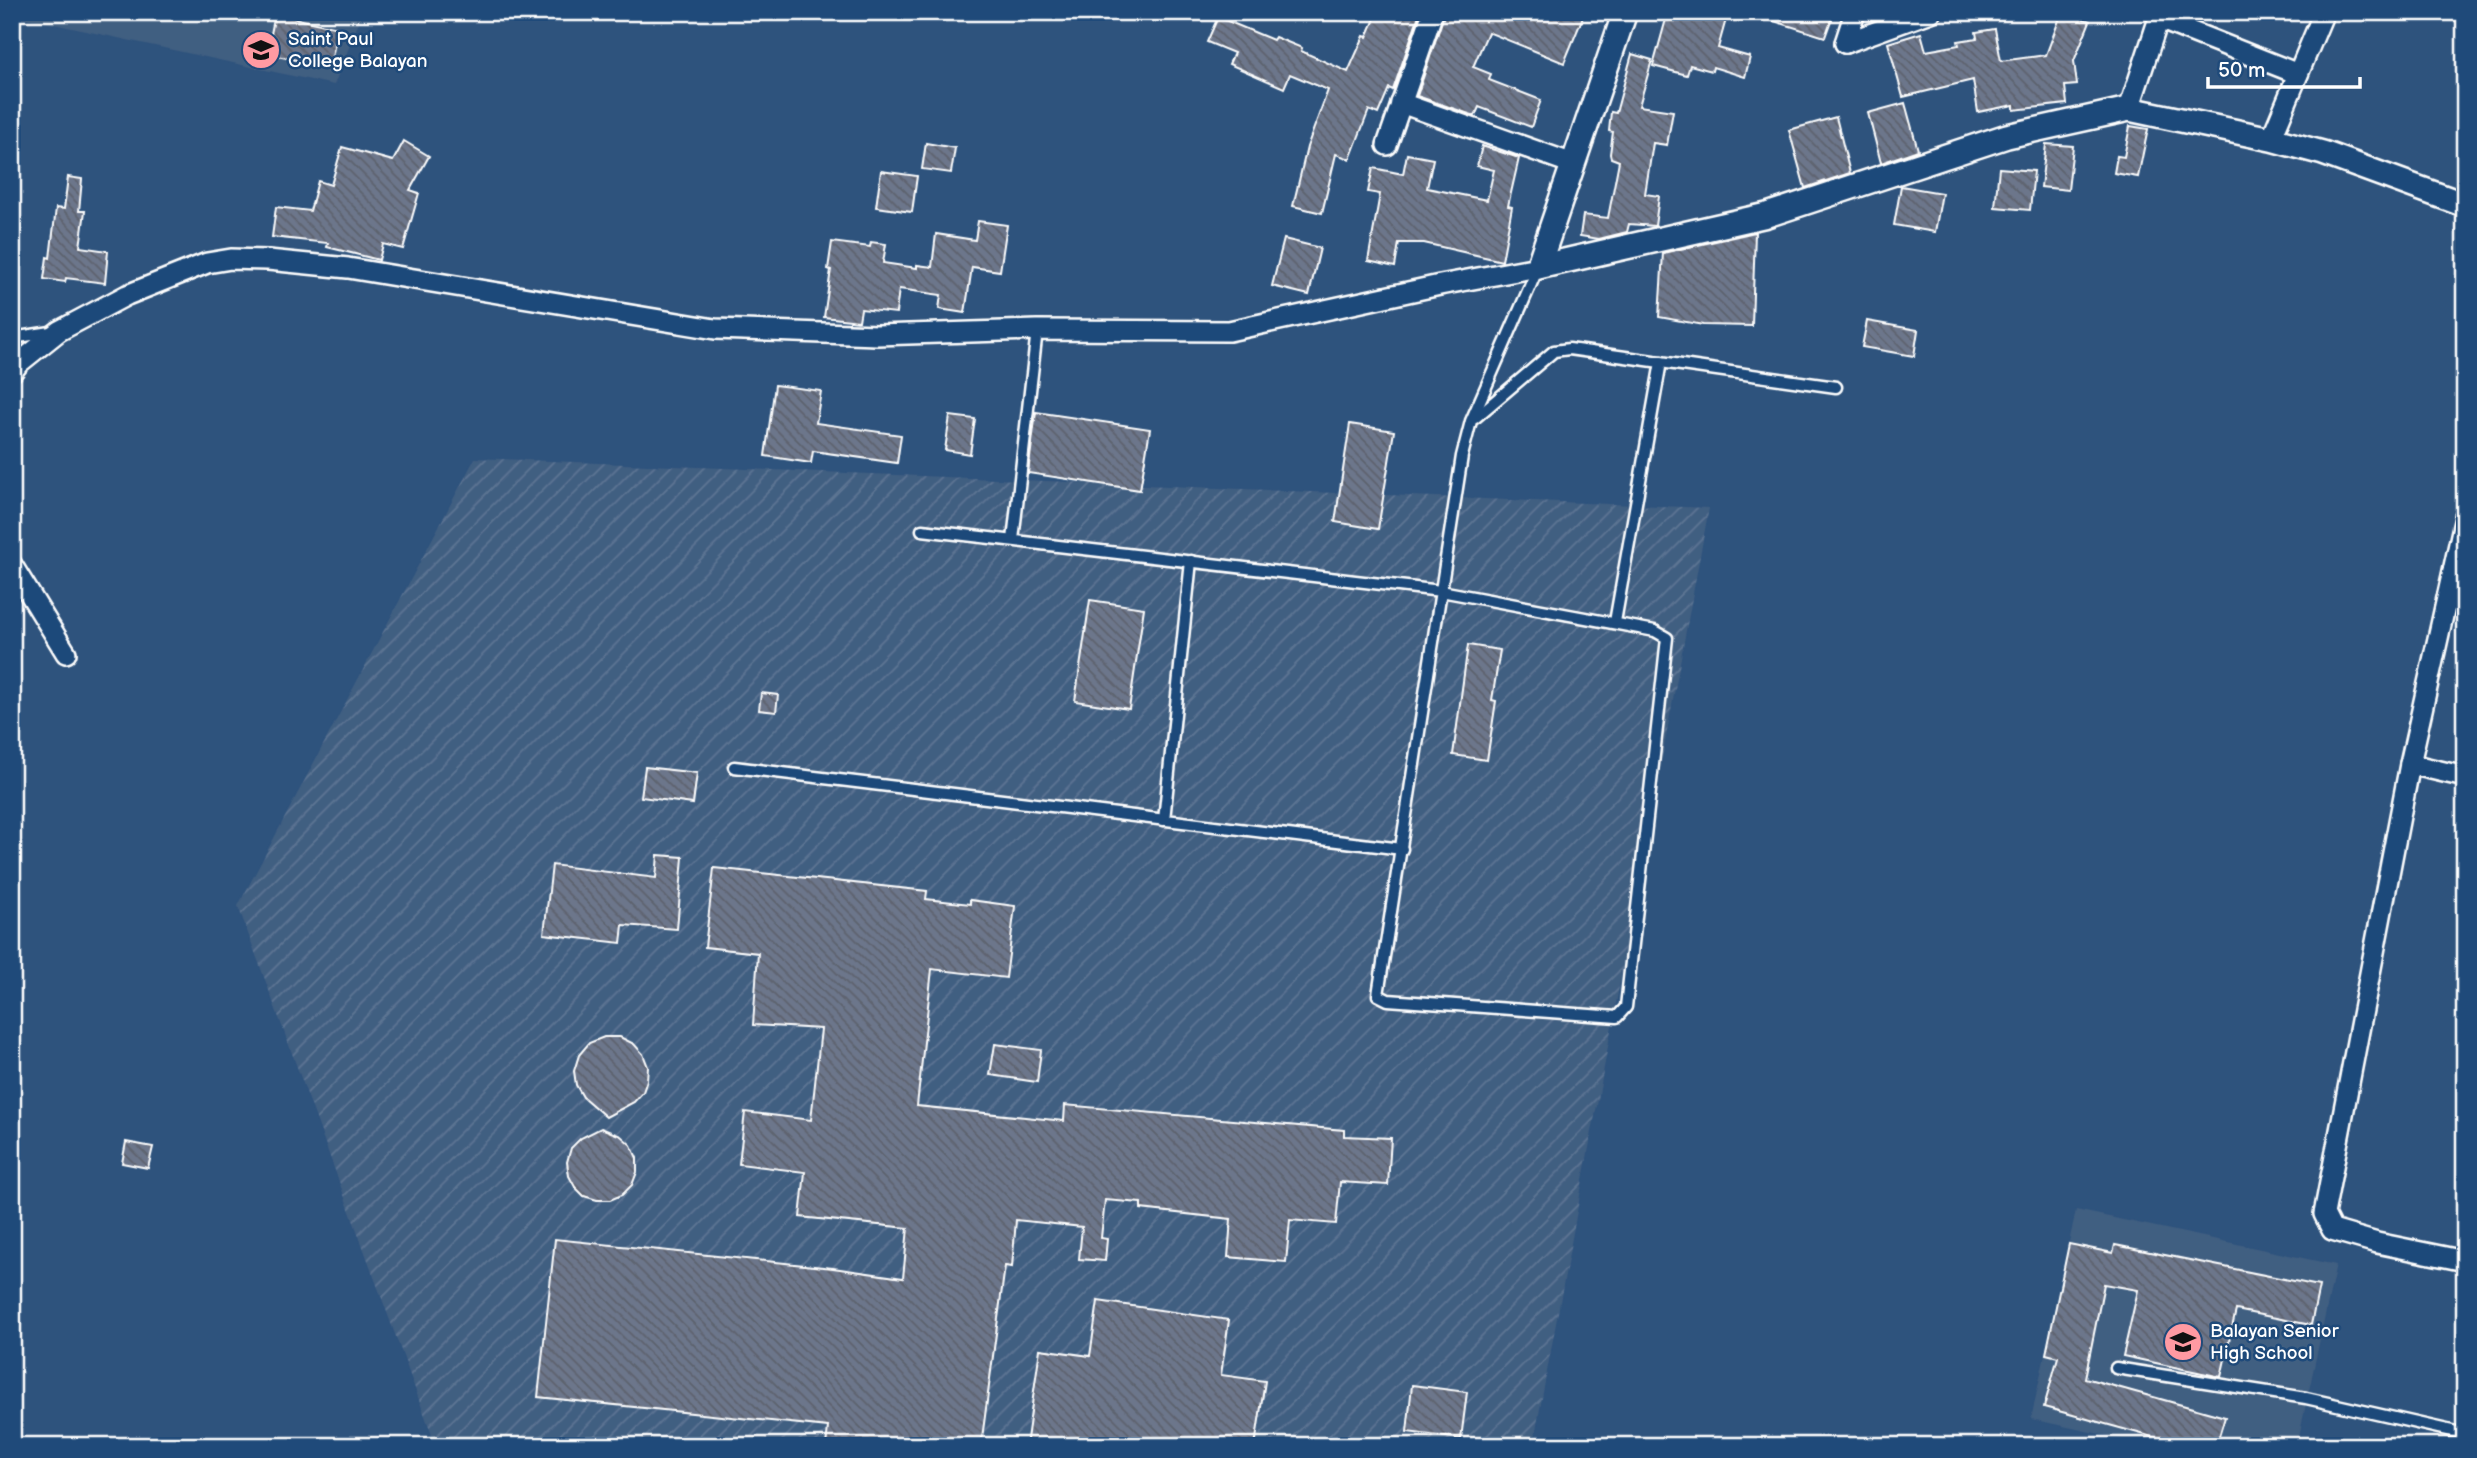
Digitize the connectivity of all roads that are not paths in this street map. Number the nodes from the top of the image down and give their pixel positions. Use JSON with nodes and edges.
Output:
{"nodes":[{"id":1,"x":1433,"y":12,"type":"edge"},
{"id":2,"x":1625,"y":12,"type":"edge"},
{"id":3,"x":1855,"y":12,"type":"edge"},
{"id":4,"x":1931,"y":12,"type":"edge"},
{"id":5,"x":2324,"y":12,"type":"edge"},
{"id":6,"x":2160,"y":15,"type":"edge"},
{"id":7,"x":2298,"y":75,"type":"junction"},
{"id":8,"x":1401,"y":103,"type":"junction"},
{"id":9,"x":2129,"y":109,"type":"junction"},
{"id":10,"x":2271,"y":139,"type":"junction"},
{"id":11,"x":1387,"y":145,"type":"dead end"},
{"id":12,"x":1573,"y":164,"type":"junction"},
{"id":13,"x":2465,"y":205,"type":"edge"},
{"id":14,"x":1538,"y":267,"type":"junction"},
{"id":15,"x":1037,"y":330,"type":"junction"},
{"id":16,"x":59,"y":331,"type":"junction"},
{"id":17,"x":12,"y":338,"type":"edge"},
{"id":18,"x":1661,"y":362,"type":"junction"},
{"id":19,"x":12,"y":372,"type":"edge"},
{"id":20,"x":1836,"y":387,"type":"dead end"},
{"id":21,"x":1471,"y":421,"type":"junction"},
{"id":22,"x":2465,"y":517,"type":"edge"},
{"id":23,"x":922,"y":530,"type":"dead end"},
{"id":24,"x":1013,"y":540,"type":"junction"},
{"id":25,"x":1191,"y":561,"type":"junction"},
{"id":26,"x":12,"y":565,"type":"edge"},
{"id":27,"x":1441,"y":591,"type":"junction"},
{"id":28,"x":1615,"y":622,"type":"junction"},
{"id":29,"x":66,"y":653,"type":"dead end"},
{"id":30,"x":2410,"y":764,"type":"junction"},
{"id":31,"x":734,"y":767,"type":"dead end"},
{"id":32,"x":2465,"y":777,"type":"edge"},
{"id":33,"x":1164,"y":820,"type":"junction"},
{"id":34,"x":1402,"y":849,"type":"junction"},
{"id":35,"x":2465,"y":1261,"type":"edge"},
{"id":36,"x":2116,"y":1368,"type":"dead end"},
{"id":37,"x":2465,"y":1434,"type":"edge"}],
"edges":[{"from":1,"to":8,"type":"street"},
{"from":2,"to":12,"type":"street"},
{"from":3,"to":4,"type":"street"},
{"from":5,"to":7,"type":"street"},
{"from":6,"to":7,"type":"street"},
{"from":6,"to":9,"type":"street"},
{"from":7,"to":10,"type":"street"},
{"from":8,"to":11,"type":"street"},
{"from":8,"to":12,"type":"street"},
{"from":9,"to":10,"type":"street"},
{"from":9,"to":14,"type":"street"},
{"from":10,"to":13,"type":"street"},
{"from":12,"to":14,"type":"street"},
{"from":14,"to":15,"type":"street"},
{"from":14,"to":21,"type":"lane"},
{"from":15,"to":16,"type":"street"},
{"from":15,"to":24,"type":"lane"},
{"from":16,"to":17,"type":"lane"},
{"from":16,"to":19,"type":"street"},
{"from":18,"to":20,"type":"lane"},
{"from":18,"to":21,"type":"lane"},
{"from":18,"to":28,"type":"lane"},
{"from":21,"to":27,"type":"lane"},
{"from":22,"to":30,"type":"street"},
{"from":23,"to":24,"type":"lane"},
{"from":24,"to":25,"type":"lane"},
{"from":25,"to":27,"type":"lane"},
{"from":25,"to":33,"type":"lane"},
{"from":26,"to":29,"type":"street"},
{"from":27,"to":28,"type":"lane"},
{"from":27,"to":34,"type":"lane"},
{"from":28,"to":34,"type":"lane"},
{"from":30,"to":32,"type":"street"},
{"from":30,"to":35,"type":"street"},
{"from":31,"to":33,"type":"lane"},
{"from":33,"to":34,"type":"lane"},
{"from":36,"to":37,"type":"lane"}]}
